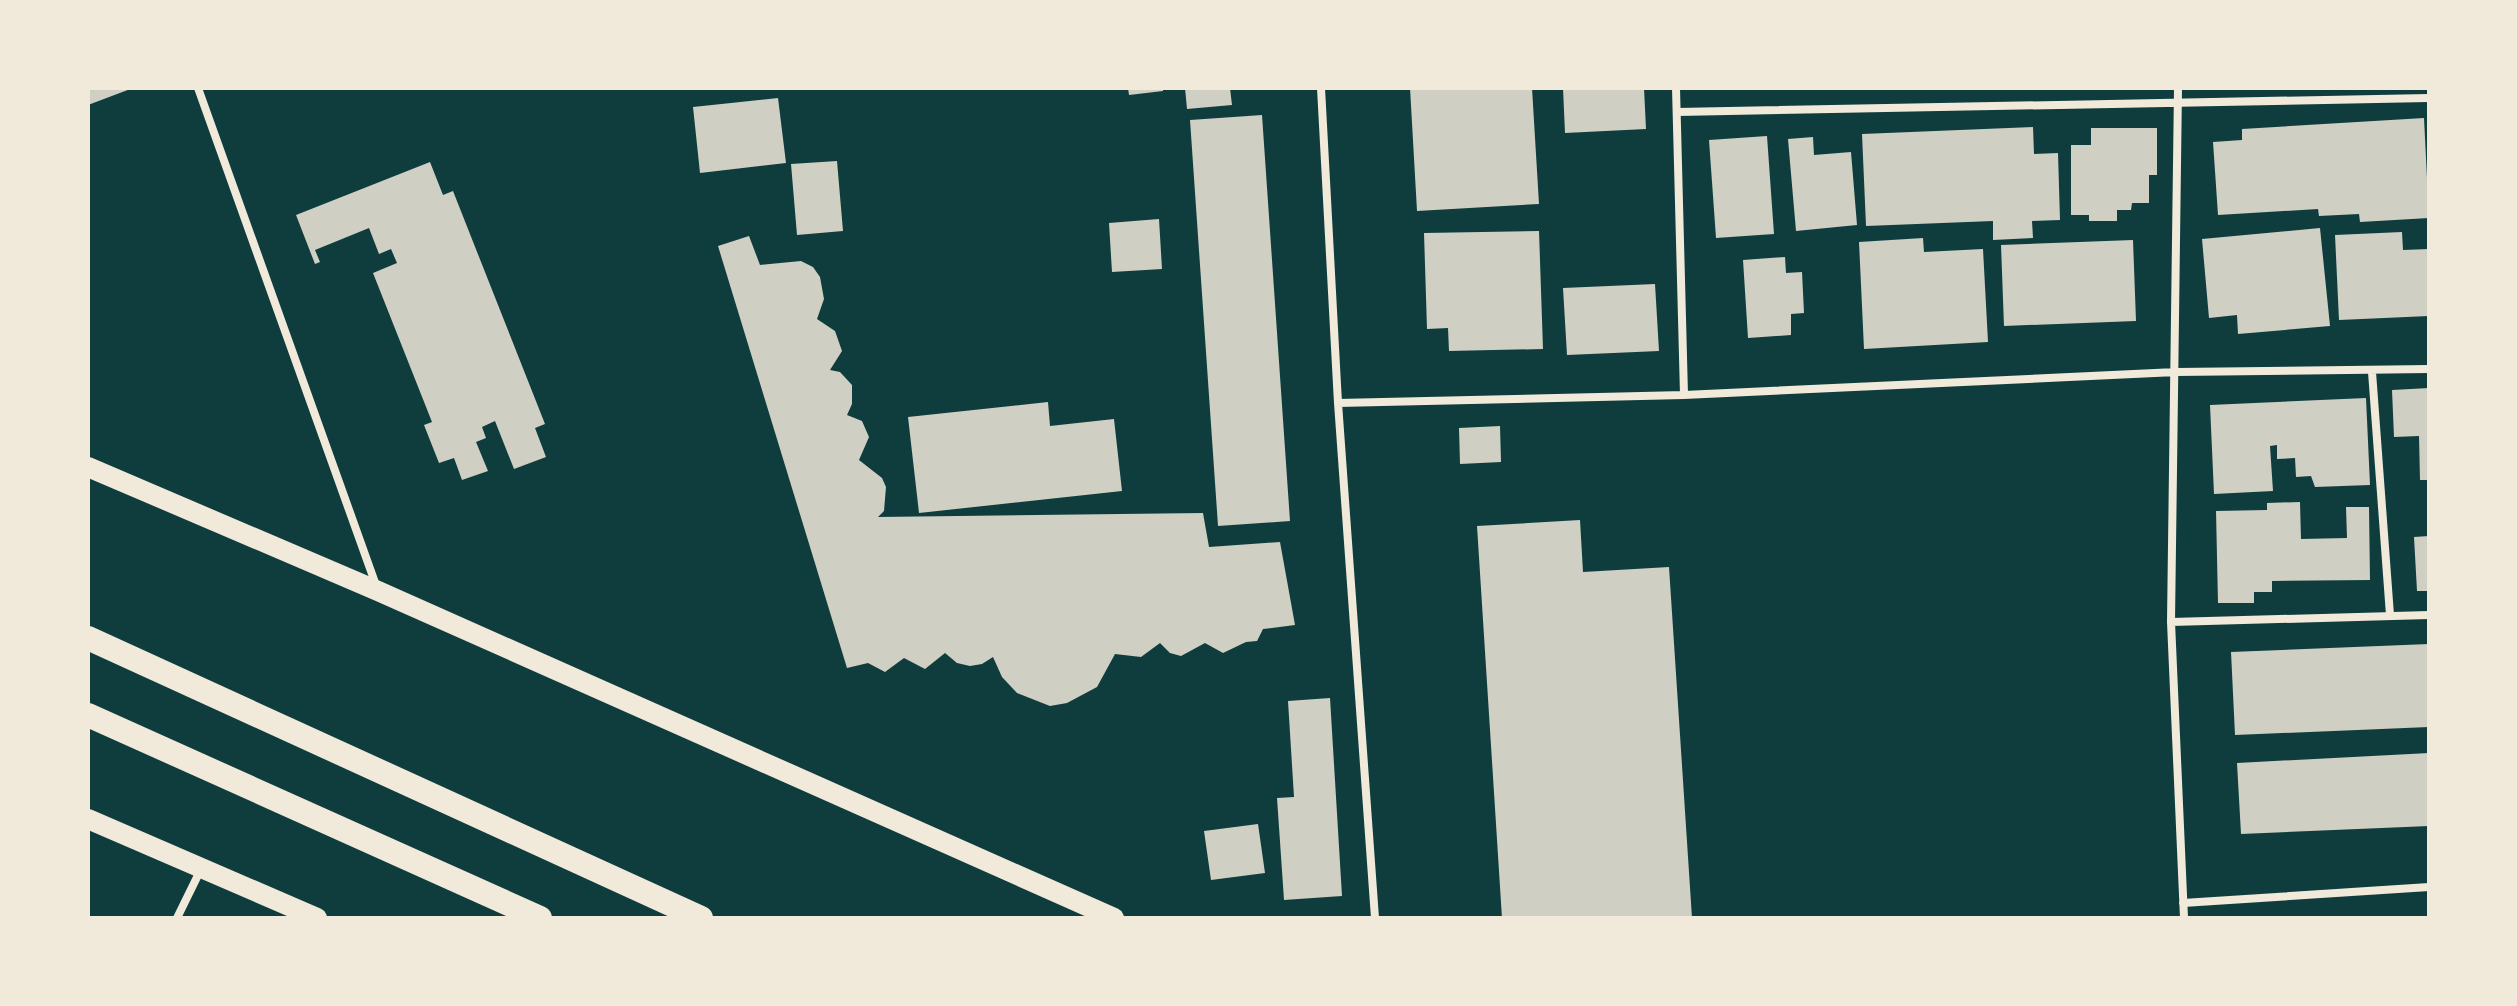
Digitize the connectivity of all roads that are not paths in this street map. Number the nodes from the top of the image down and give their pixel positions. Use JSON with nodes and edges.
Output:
{"nodes":[{"id":1,"x":198,"y":88,"type":"edge"},
{"id":2,"x":1321,"y":88,"type":"edge"},
{"id":3,"x":1676,"y":88,"type":"edge"},
{"id":4,"x":2178,"y":88,"type":"edge"},
{"id":5,"x":2429,"y":98,"type":"edge"},
{"id":6,"x":2179,"y":105,"type":"junction"},
{"id":7,"x":1677,"y":112,"type":"junction"},
{"id":8,"x":2429,"y":369,"type":"edge"},
{"id":9,"x":2176,"y":372,"type":"junction"},
{"id":10,"x":2372,"y":372,"type":"junction"},
{"id":11,"x":1684,"y":395,"type":"junction"},
{"id":12,"x":1338,"y":403,"type":"junction"},
{"id":13,"x":88,"y":467,"type":"edge"},
{"id":14,"x":378,"y":591,"type":"junction"},
{"id":15,"x":2390,"y":615,"type":"junction"},
{"id":16,"x":2429,"y":615,"type":"edge"},
{"id":17,"x":2171,"y":622,"type":"junction"},
{"id":18,"x":88,"y":638,"type":"edge"},
{"id":19,"x":88,"y":715,"type":"edge"},
{"id":20,"x":88,"y":819,"type":"edge"},
{"id":21,"x":202,"y":868,"type":"junction"},
{"id":22,"x":2429,"y":887,"type":"edge"},
{"id":23,"x":2183,"y":903,"type":"junction"},
{"id":24,"x":177,"y":918,"type":"edge"},
{"id":25,"x":317,"y":918,"type":"edge"},
{"id":26,"x":540,"y":918,"type":"edge"},
{"id":27,"x":701,"y":918,"type":"edge"},
{"id":28,"x":1114,"y":918,"type":"edge"},
{"id":29,"x":1375,"y":918,"type":"edge"},
{"id":30,"x":2184,"y":918,"type":"edge"}],
"edges":[{"from":1,"to":14,"type":"street"},
{"from":2,"to":12,"type":"street"},
{"from":3,"to":7,"type":"street"},
{"from":4,"to":6,"type":"street"},
{"from":5,"to":6,"type":"street"},
{"from":6,"to":7,"type":"street"},
{"from":6,"to":9,"type":"street"},
{"from":7,"to":11,"type":"street"},
{"from":8,"to":10,"type":"street"},
{"from":9,"to":10,"type":"street"},
{"from":9,"to":11,"type":"street"},
{"from":9,"to":17,"type":"street"},
{"from":10,"to":15,"type":"street"},
{"from":11,"to":12,"type":"street"},
{"from":12,"to":29,"type":"street"},
{"from":13,"to":14,"type":"main road"},
{"from":14,"to":28,"type":"main road"},
{"from":15,"to":16,"type":"street"},
{"from":15,"to":17,"type":"street"},
{"from":17,"to":23,"type":"street"},
{"from":18,"to":27,"type":"highway"},
{"from":19,"to":26,"type":"highway"},
{"from":20,"to":21,"type":"main road"},
{"from":21,"to":24,"type":"street"},
{"from":21,"to":25,"type":"main road"},
{"from":22,"to":23,"type":"street"},
{"from":23,"to":30,"type":"street"}]}
